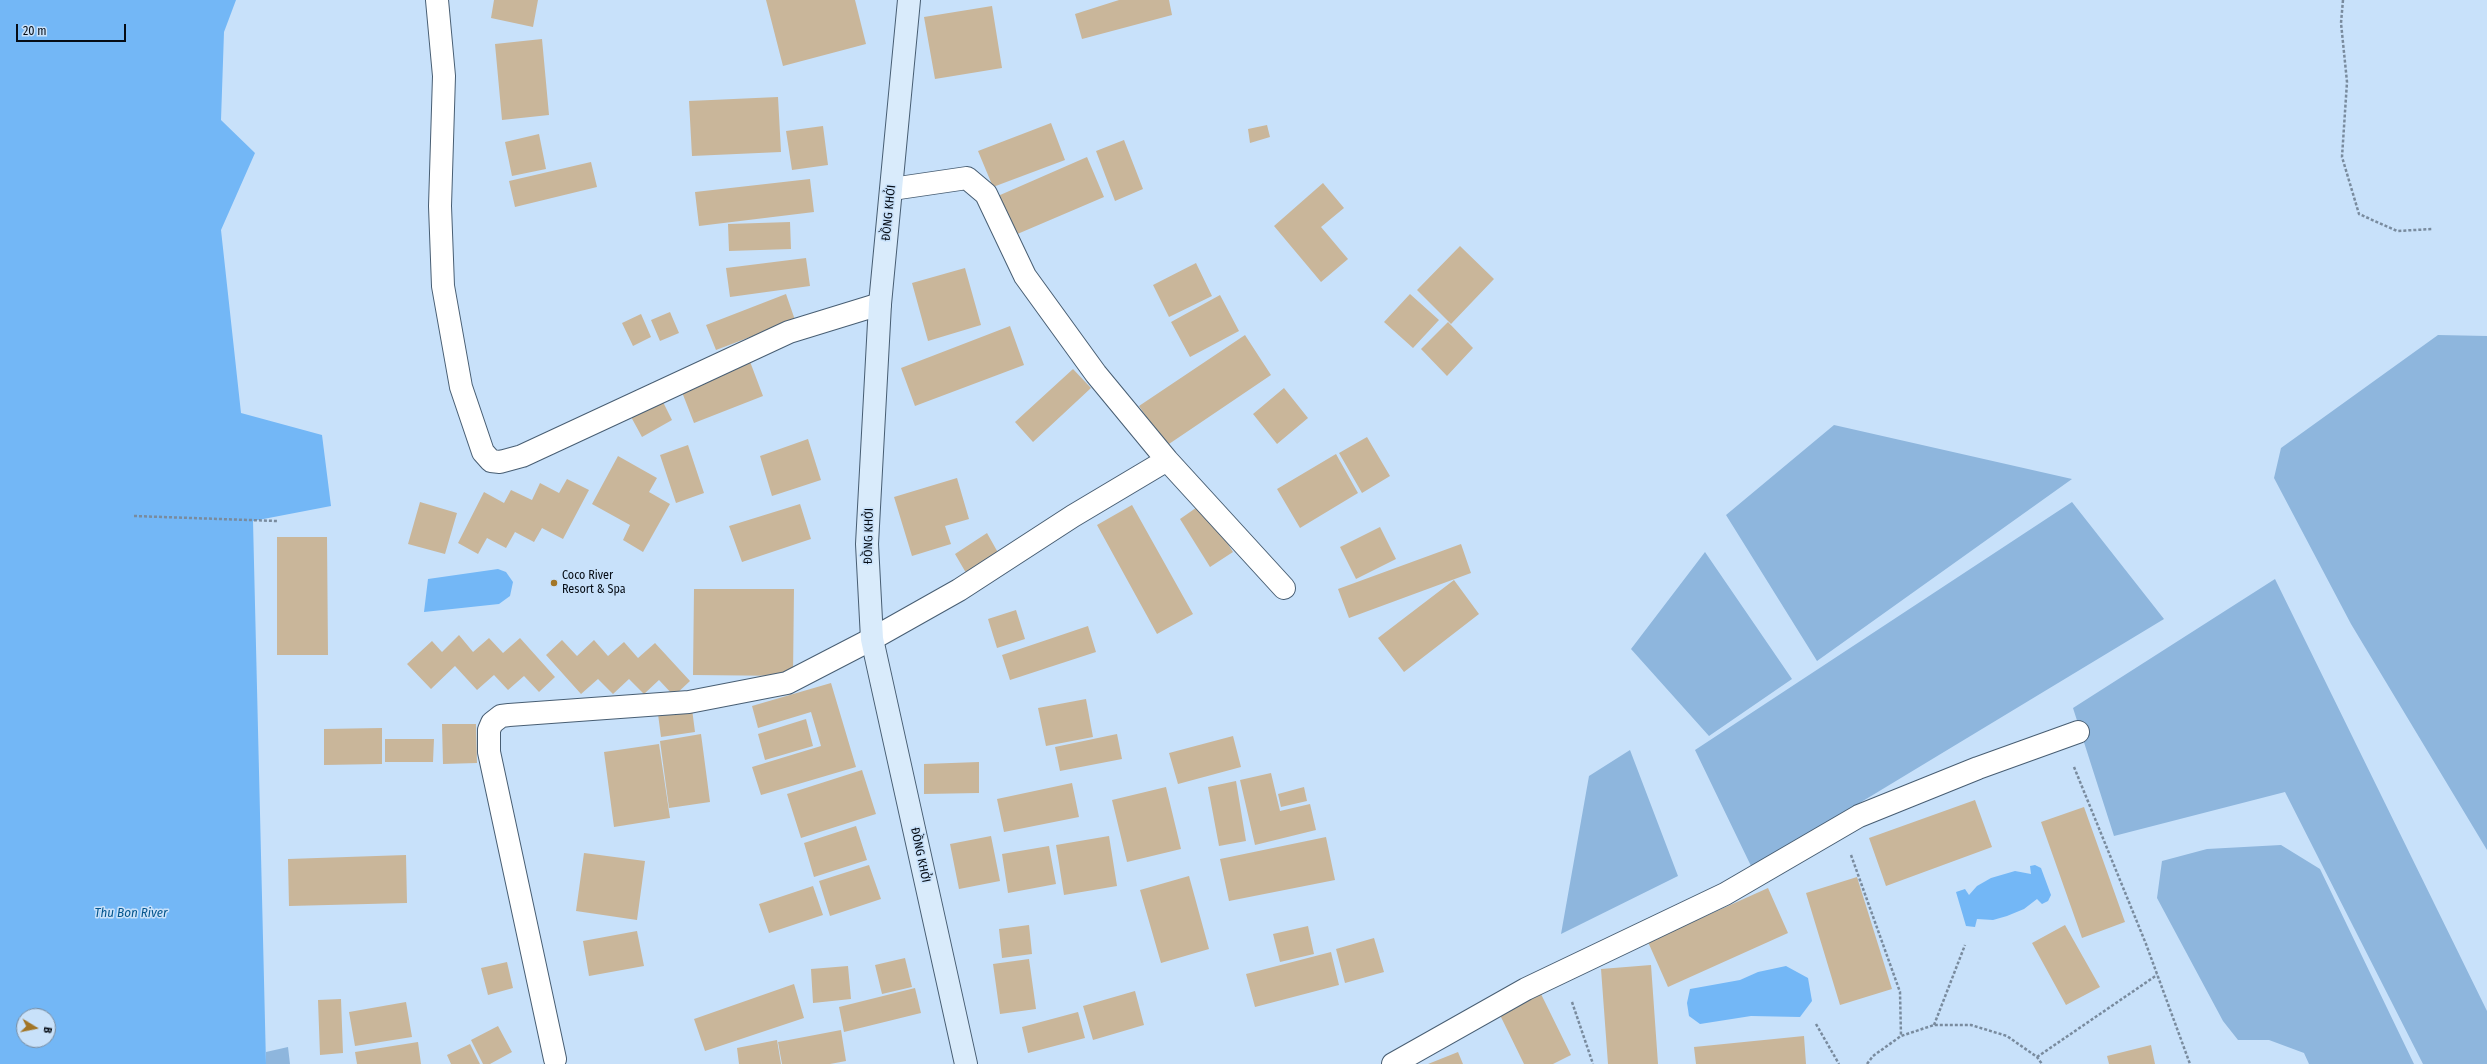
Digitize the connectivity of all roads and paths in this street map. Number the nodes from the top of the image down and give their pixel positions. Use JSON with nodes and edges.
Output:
{"nodes":[{"id":1,"x":437,"y":0,"type":"edge"},
{"id":2,"x":909,"y":0,"type":"edge"},
{"id":3,"x":2343,"y":0,"type":"edge"},
{"id":4,"x":892,"y":189,"type":"junction"},
{"id":5,"x":2433,"y":229,"type":"dead end"},
{"id":6,"x":880,"y":304,"type":"junction"},
{"id":7,"x":1167,"y":460,"type":"junction"},
{"id":8,"x":134,"y":516,"type":"dead end"},
{"id":9,"x":277,"y":521,"type":"dead end"},
{"id":10,"x":1284,"y":588,"type":"dead end"},
{"id":11,"x":872,"y":639,"type":"junction"},
{"id":12,"x":2078,"y":732,"type":"dead end"},
{"id":13,"x":2073,"y":765,"type":"dead end"},
{"id":14,"x":1849,"y":848,"type":"dead end"},
{"id":15,"x":1965,"y":945,"type":"dead end"},
{"id":16,"x":2157,"y":975,"type":"junction"},
{"id":17,"x":1570,"y":996,"type":"dead end"},
{"id":18,"x":1816,"y":1024,"type":"dead end"},
{"id":19,"x":1934,"y":1025,"type":"junction"},
{"id":20,"x":1901,"y":1036,"type":"junction"},
{"id":21,"x":2038,"y":1057,"type":"junction"},
{"id":22,"x":555,"y":1059,"type":"dead end"},
{"id":23,"x":966,"y":1064,"type":"edge"},
{"id":24,"x":1393,"y":1064,"type":"edge"},
{"id":25,"x":1593,"y":1064,"type":"edge"},
{"id":26,"x":1839,"y":1064,"type":"edge"},
{"id":27,"x":1867,"y":1064,"type":"edge"},
{"id":28,"x":2042,"y":1064,"type":"edge"},
{"id":29,"x":2190,"y":1064,"type":"edge"}],
"edges":[{"from":1,"to":6,"type":"street"},
{"from":2,"to":4,"type":"street","name":"ĐỒNG KHỞI"},
{"from":3,"to":5,"type":"path"},
{"from":4,"to":6,"type":"street","name":"ĐỒNG KHỞI"},
{"from":4,"to":7,"type":"street"},
{"from":6,"to":11,"type":"street","name":"ĐỒNG KHỞI"},
{"from":7,"to":10,"type":"street"},
{"from":7,"to":11,"type":"street"},
{"from":8,"to":9,"type":"path"},
{"from":11,"to":22,"type":"street"},
{"from":11,"to":23,"type":"street","name":"ĐỒNG KHỞI"},
{"from":12,"to":24,"type":"street"},
{"from":13,"to":16,"type":"path"},
{"from":14,"to":20,"type":"path"},
{"from":15,"to":19,"type":"path"},
{"from":16,"to":21,"type":"path"},
{"from":16,"to":29,"type":"path"},
{"from":17,"to":25,"type":"path"},
{"from":18,"to":26,"type":"path"},
{"from":19,"to":20,"type":"path"},
{"from":19,"to":21,"type":"path"},
{"from":20,"to":27,"type":"path"},
{"from":21,"to":28,"type":"path"}]}
